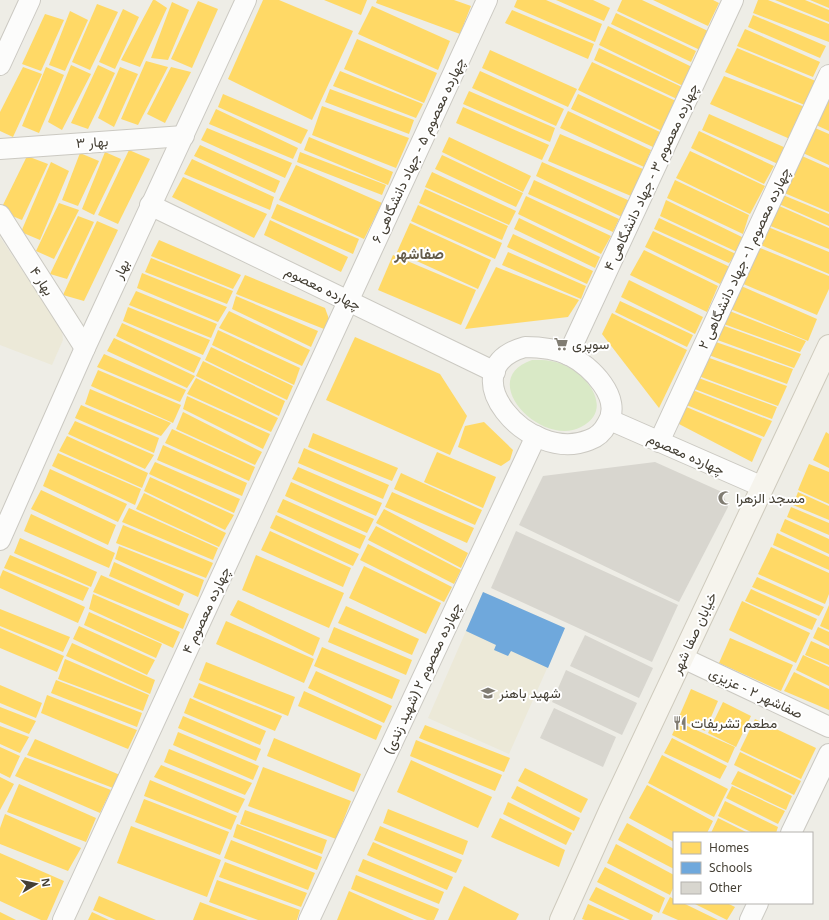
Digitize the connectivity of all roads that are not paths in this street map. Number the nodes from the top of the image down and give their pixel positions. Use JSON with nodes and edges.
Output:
{"nodes":[{"id":1,"x":30,"y":0,"type":"edge"},
{"id":2,"x":246,"y":0,"type":"edge"},
{"id":3,"x":487,"y":0,"type":"edge"},
{"id":4,"x":734,"y":0,"type":"edge"},
{"id":5,"x":0,"y":65,"type":"edge"},
{"id":6,"x":829,"y":75,"type":"edge"},
{"id":7,"x":184,"y":136,"type":"junction"},
{"id":8,"x":0,"y":149,"type":"edge"},
{"id":9,"x":150,"y":205,"type":"junction"},
{"id":10,"x":0,"y":215,"type":"edge"},
{"id":11,"x":348,"y":301,"type":"junction"},
{"id":12,"x":829,"y":346,"type":"edge"},
{"id":13,"x":84,"y":348,"type":"junction"},
{"id":14,"x":568,"y":355,"type":"junction"},
{"id":15,"x":495,"y":372,"type":"junction"},
{"id":16,"x":610,"y":420,"type":"junction"},
{"id":17,"x":536,"y":436,"type":"junction"},
{"id":18,"x":659,"y":442,"type":"junction"},
{"id":19,"x":763,"y":487,"type":"junction"},
{"id":20,"x":0,"y":540,"type":"edge"},
{"id":21,"x":683,"y":658,"type":"junction"},
{"id":22,"x":829,"y":727,"type":"edge"},
{"id":23,"x":829,"y":754,"type":"edge"},
{"id":24,"x":791,"y":832,"type":"edge"},
{"id":25,"x":758,"y":904,"type":"edge"},
{"id":26,"x":64,"y":920,"type":"edge"},
{"id":27,"x":309,"y":920,"type":"edge"},
{"id":28,"x":561,"y":920,"type":"edge"},
{"id":29,"x":750,"y":920,"type":"edge"}],
"edges":[{"from":1,"to":5,"type":"street"},
{"from":2,"to":7,"type":"street","name":"بهار"},
{"from":3,"to":11,"type":"street","name":"چهارده معصوم ۵ - جهاد دانشگاهی ۶"},
{"from":4,"to":14,"type":"street","name":"چهارده معصوم ۳ - جهاد دانشگاهی ۴"},
{"from":6,"to":18,"type":"street","name":"چهارده معصوم ۱ - جهاد دانشگاهی ۲"},
{"from":7,"to":8,"type":"street","name":"بهار ۳"},
{"from":7,"to":9,"type":"street","name":"بهار"},
{"from":9,"to":11,"type":"street","name":"چهارده معصوم"},
{"from":9,"to":13,"type":"street","name":"بهار"},
{"from":10,"to":13,"type":"street","name":"بهار ۴"},
{"from":11,"to":15,"type":"street","name":"چهارده معصوم"},
{"from":11,"to":26,"type":"street","name":"چهارده معصوم ۴"},
{"from":12,"to":19,"type":"main road","name":"خیابان صفا شهر"},
{"from":13,"to":20,"type":"street","name":"بهار"},
{"from":14,"to":15,"type":"street"},
{"from":14,"to":16,"type":"street"},
{"from":15,"to":17,"type":"street"},
{"from":16,"to":17,"type":"street"},
{"from":16,"to":18,"type":"street","name":"چهارده معصوم"},
{"from":17,"to":27,"type":"street","name":"چهارده معصوم ۲ (شهید زندی)"},
{"from":18,"to":19,"type":"street","name":"چهارده معصوم"},
{"from":19,"to":21,"type":"main road","name":"خیابان صفا شهر"},
{"from":21,"to":22,"type":"street","name":"صفاشهر ۲ - عزیزی"},
{"from":21,"to":28,"type":"main road","name":"خیابان صفا شهر"},
{"from":23,"to":24,"type":"street"},
{"from":25,"to":29,"type":"street"}]}
